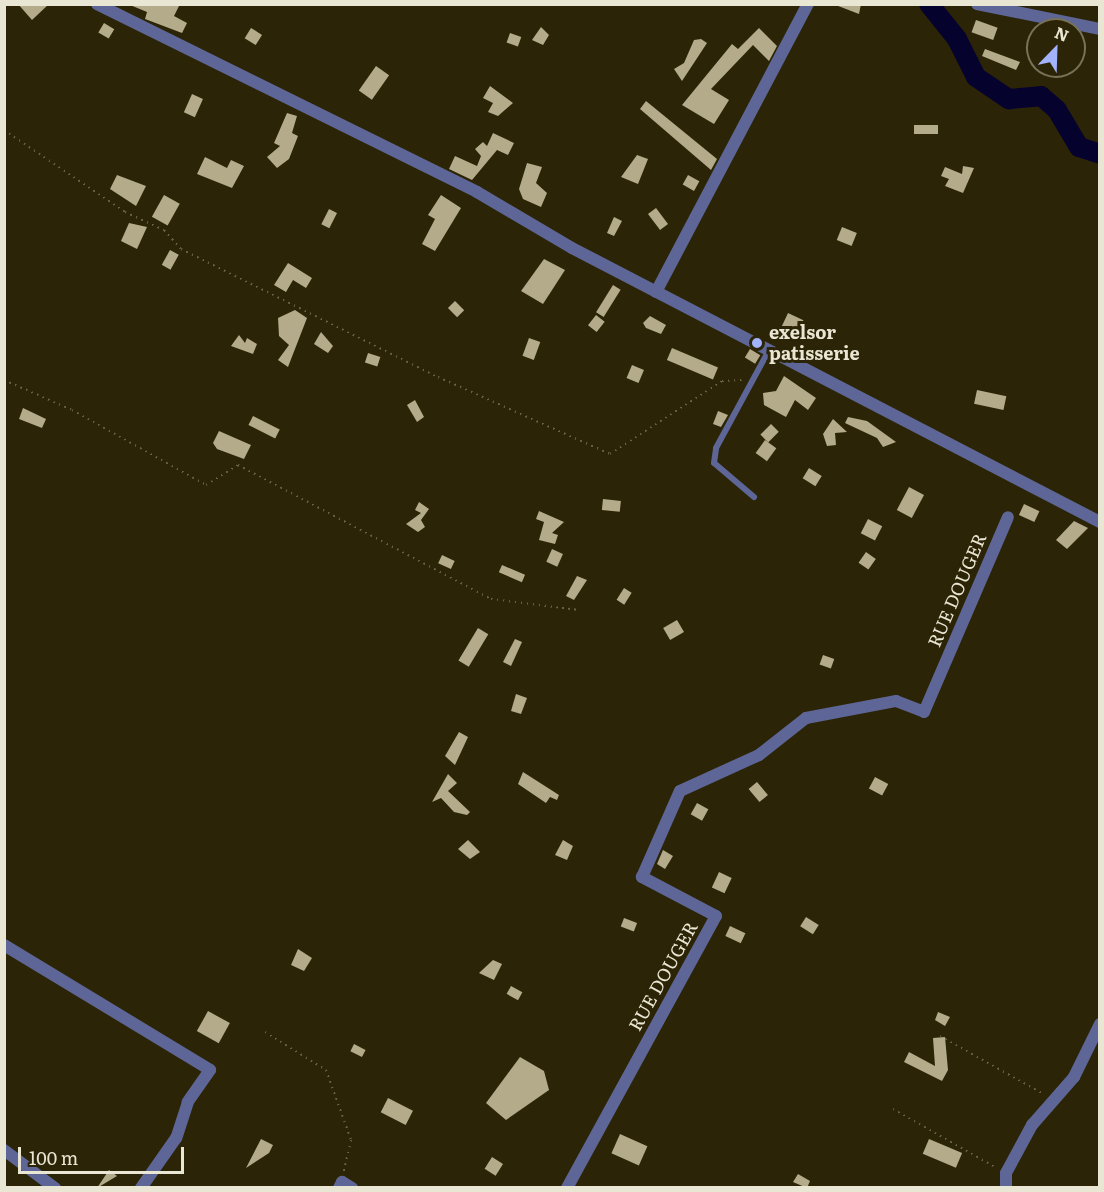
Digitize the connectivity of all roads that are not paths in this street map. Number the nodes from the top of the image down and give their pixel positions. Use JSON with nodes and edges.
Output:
{"nodes":[{"id":1,"x":97,"y":4,"type":"edge"},
{"id":2,"x":808,"y":4,"type":"edge"},
{"id":3,"x":977,"y":4,"type":"edge"},
{"id":4,"x":1100,"y":29,"type":"edge"},
{"id":5,"x":656,"y":292,"type":"junction"},
{"id":6,"x":770,"y":350,"type":"junction"},
{"id":7,"x":754,"y":497,"type":"dead end"},
{"id":8,"x":1008,"y":517,"type":"dead end"},
{"id":9,"x":1100,"y":522,"type":"edge"},
{"id":10,"x":4,"y":945,"type":"edge"},
{"id":11,"x":1100,"y":1024,"type":"edge"},
{"id":12,"x":4,"y":1150,"type":"edge"},
{"id":13,"x":55,"y":1188,"type":"edge"},
{"id":14,"x":141,"y":1188,"type":"edge"},
{"id":15,"x":567,"y":1188,"type":"edge"},
{"id":16,"x":1006,"y":1188,"type":"edge"}],
"edges":[{"from":1,"to":5,"type":"street"},
{"from":2,"to":5,"type":"street"},
{"from":3,"to":4,"type":"street"},
{"from":5,"to":6,"type":"street"},
{"from":6,"to":7,"type":"lane"},
{"from":6,"to":9,"type":"street"},
{"from":8,"to":15,"type":"street","name":"RUE DOUGER"},
{"from":10,"to":14,"type":"street"},
{"from":11,"to":16,"type":"street"},
{"from":12,"to":13,"type":"street"}]}
